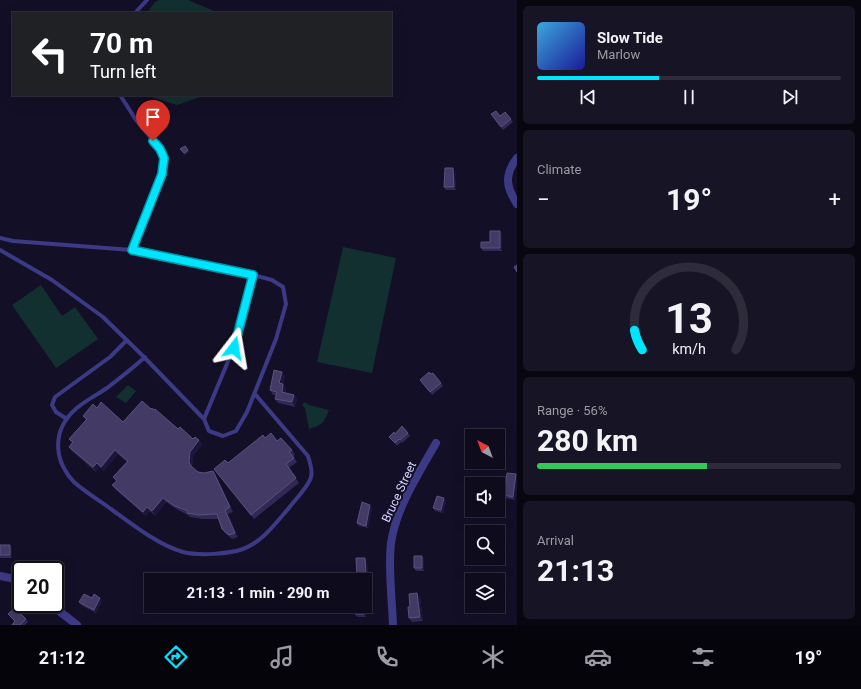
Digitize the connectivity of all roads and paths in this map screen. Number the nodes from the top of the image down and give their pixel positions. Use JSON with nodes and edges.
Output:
{"nodes":[{"id":1,"x":146,"y":0,"type":"edge"},
{"id":2,"x":136,"y":12,"type":"edge"},
{"id":3,"x":121,"y":96,"type":"edge"},
{"id":4,"x":517,"y":158,"type":"edge"},
{"id":5,"x":517,"y":204,"type":"edge"},
{"id":6,"x":0,"y":238,"type":"edge"},
{"id":7,"x":0,"y":250,"type":"edge"},
{"id":8,"x":132,"y":250,"type":"junction"},
{"id":9,"x":253,"y":275,"type":"junction"},
{"id":10,"x":127,"y":340,"type":"junction"},
{"id":11,"x":145,"y":357,"type":"junction"},
{"id":12,"x":255,"y":394,"type":"junction"},
{"id":13,"x":67,"y":419,"type":"junction"},
{"id":14,"x":204,"y":419,"type":"junction"},
{"id":15,"x":436,"y":443,"type":"dead end"},
{"id":16,"x":0,"y":576,"type":"edge"},
{"id":17,"x":12,"y":578,"type":"edge"},
{"id":18,"x":62,"y":613,"type":"edge"},
{"id":19,"x":77,"y":625,"type":"edge"},
{"id":20,"x":393,"y":625,"type":"edge"}],
"edges":[{"from":1,"to":2,"type":"lane"},
{"from":3,"to":8,"type":"lane"},
{"from":4,"to":5,"type":"street"},
{"from":6,"to":8,"type":"lane"},
{"from":7,"to":10,"type":"lane"},
{"from":8,"to":9,"type":"lane"},
{"from":9,"to":12,"type":"lane"},
{"from":9,"to":14,"type":"lane"},
{"from":10,"to":11,"type":"lane"},
{"from":10,"to":13,"type":"lane"},
{"from":11,"to":13,"type":"lane"},
{"from":11,"to":14,"type":"lane"},
{"from":12,"to":13,"type":"lane"},
{"from":12,"to":14,"type":"lane"},
{"from":15,"to":20,"type":"street","name":"Bruce Street"},
{"from":16,"to":17,"type":"street"},
{"from":18,"to":19,"type":"street"}]}
